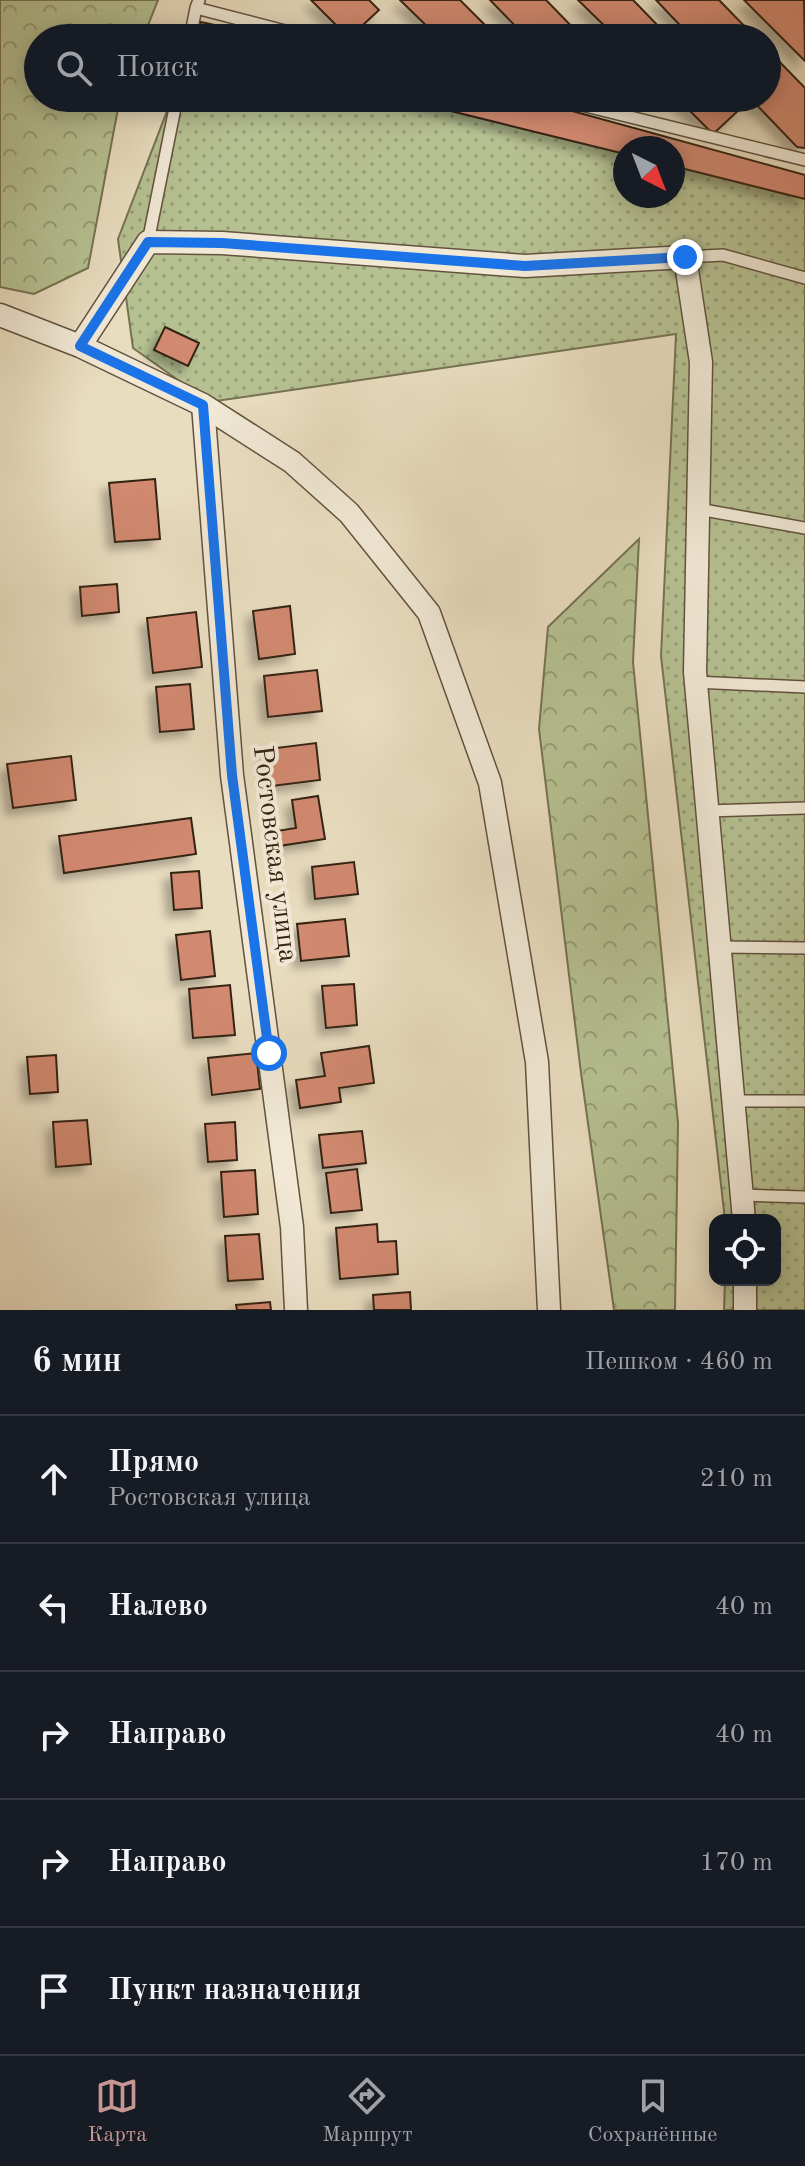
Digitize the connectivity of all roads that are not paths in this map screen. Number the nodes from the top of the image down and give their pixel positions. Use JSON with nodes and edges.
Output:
{"nodes":[{"id":1,"x":198,"y":4,"type":"edge"},
{"id":2,"x":193,"y":24,"type":"edge"},
{"id":3,"x":265,"y":24,"type":"edge"},
{"id":4,"x":174,"y":112,"type":"edge"},
{"id":5,"x":610,"y":112,"type":"edge"},
{"id":6,"x":805,"y":160,"type":"edge"},
{"id":7,"x":148,"y":242,"type":"junction"},
{"id":8,"x":685,"y":257,"type":"junction"},
{"id":9,"x":805,"y":278,"type":"edge"},
{"id":10,"x":0,"y":315,"type":"edge"},
{"id":11,"x":80,"y":346,"type":"junction"},
{"id":12,"x":203,"y":405,"type":"junction"},
{"id":13,"x":698,"y":509,"type":"junction"},
{"id":14,"x":805,"y":528,"type":"edge"},
{"id":15,"x":695,"y":682,"type":"junction"},
{"id":16,"x":805,"y":687,"type":"edge"},
{"id":17,"x":805,"y":808,"type":"edge"},
{"id":18,"x":707,"y":811,"type":"junction"},
{"id":19,"x":719,"y":947,"type":"junction"},
{"id":20,"x":805,"y":948,"type":"edge"},
{"id":21,"x":733,"y":1101,"type":"junction"},
{"id":22,"x":805,"y":1101,"type":"edge"},
{"id":23,"x":742,"y":1195,"type":"junction"},
{"id":24,"x":805,"y":1197,"type":"edge"},
{"id":25,"x":744,"y":1214,"type":"edge"},
{"id":26,"x":745,"y":1286,"type":"edge"},
{"id":27,"x":296,"y":1310,"type":"edge"},
{"id":28,"x":549,"y":1310,"type":"edge"},
{"id":29,"x":745,"y":1310,"type":"edge"}],
"edges":[{"from":1,"to":2,"type":"lane"},
{"from":1,"to":3,"type":"lane"},
{"from":4,"to":7,"type":"lane"},
{"from":5,"to":6,"type":"lane"},
{"from":7,"to":8,"type":"street"},
{"from":7,"to":11,"type":"street"},
{"from":8,"to":9,"type":"lane"},
{"from":8,"to":13,"type":"street"},
{"from":10,"to":11,"type":"street"},
{"from":11,"to":12,"type":"street"},
{"from":12,"to":27,"type":"street","name":"Ростовская улица"},
{"from":12,"to":28,"type":"street"},
{"from":13,"to":14,"type":"lane"},
{"from":13,"to":15,"type":"street"},
{"from":15,"to":16,"type":"lane"},
{"from":15,"to":18,"type":"street"},
{"from":17,"to":18,"type":"lane"},
{"from":18,"to":19,"type":"street"},
{"from":19,"to":20,"type":"lane"},
{"from":19,"to":21,"type":"street"},
{"from":21,"to":22,"type":"lane"},
{"from":21,"to":23,"type":"street"},
{"from":23,"to":24,"type":"lane"},
{"from":23,"to":25,"type":"street"},
{"from":26,"to":29,"type":"street"}]}
